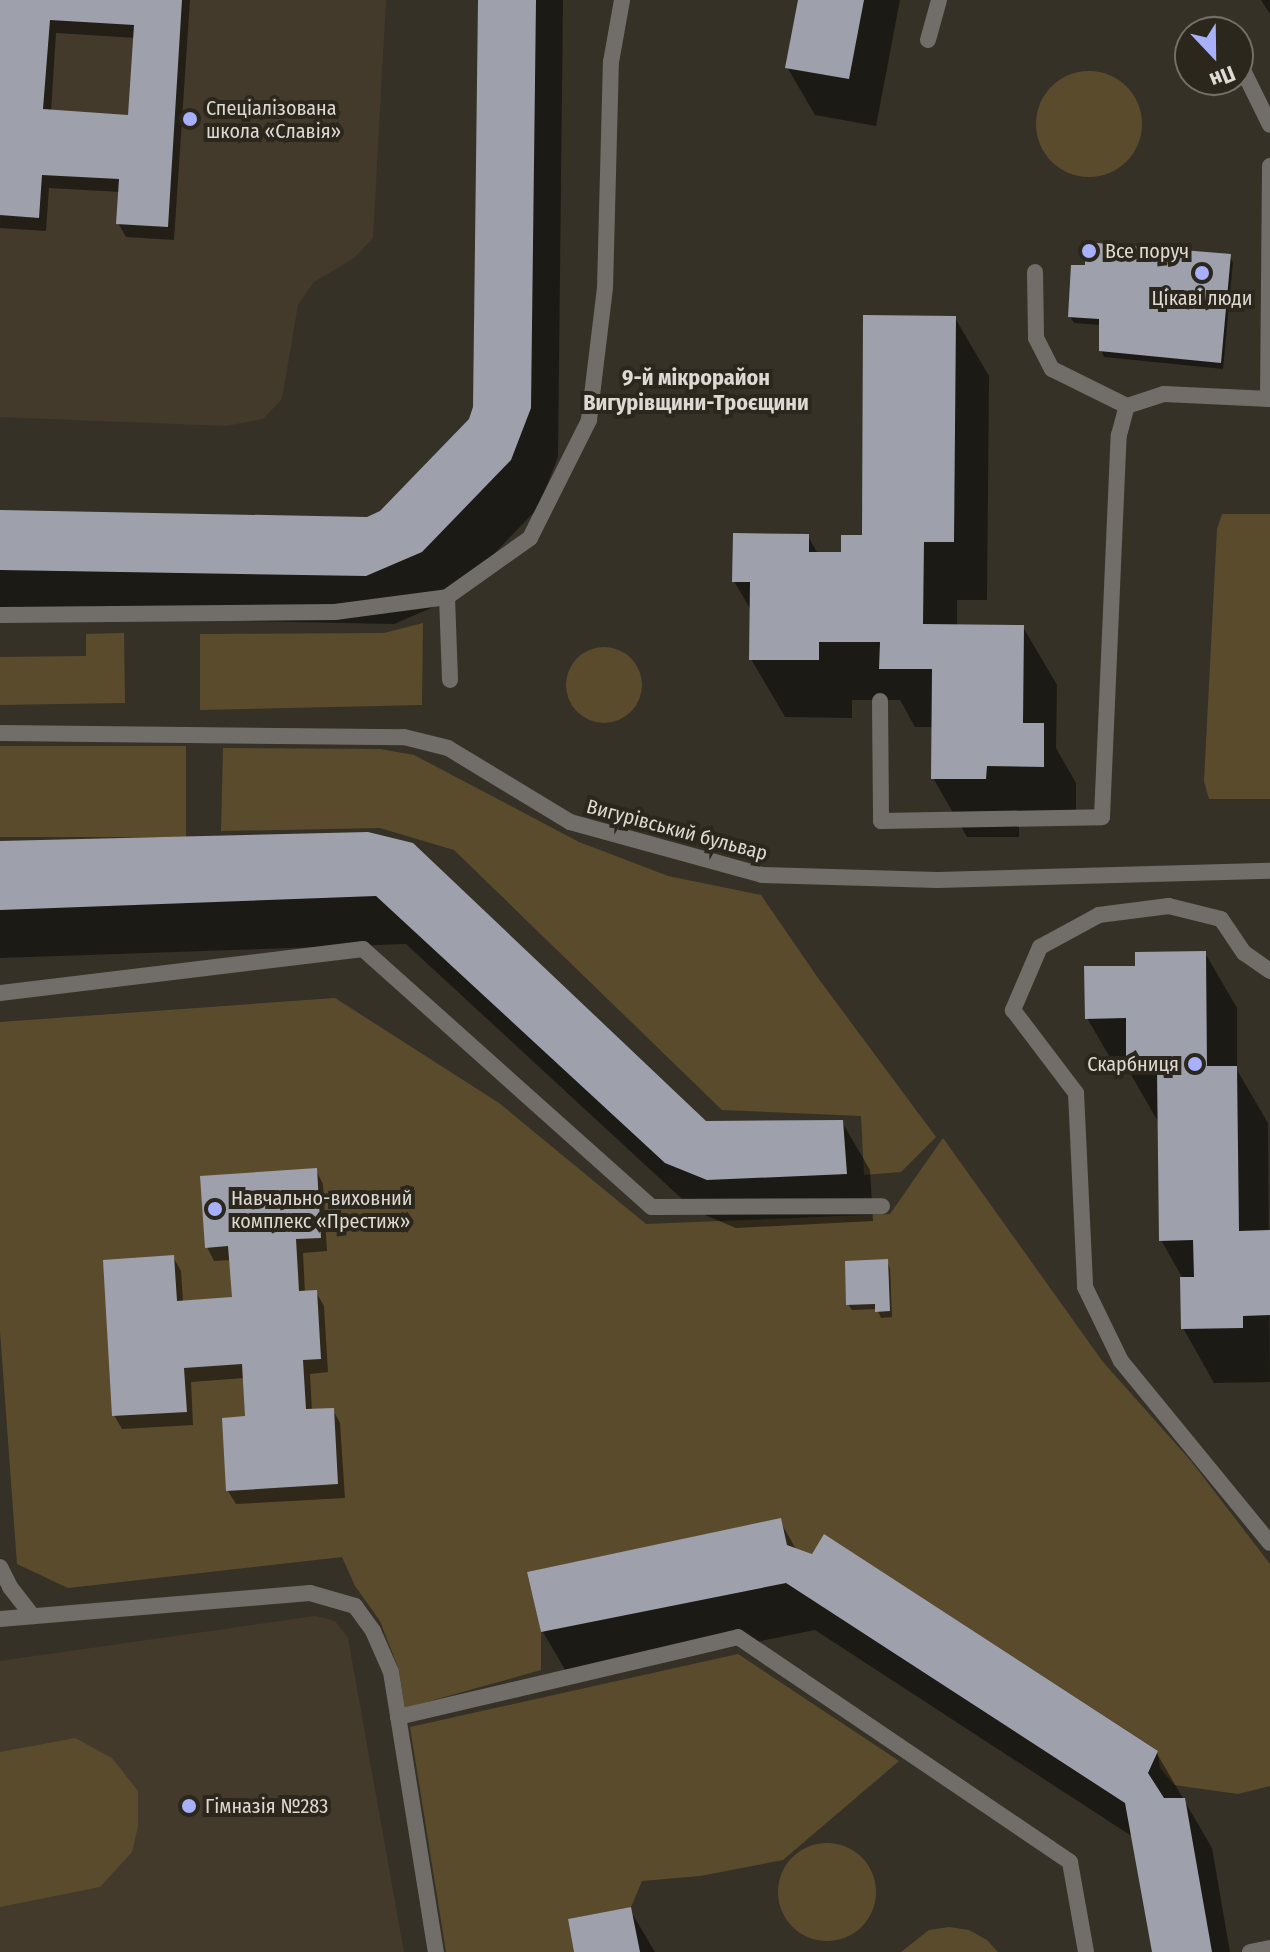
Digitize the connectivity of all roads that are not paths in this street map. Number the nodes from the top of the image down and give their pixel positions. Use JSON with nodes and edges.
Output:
{"nodes":[{"id":1,"x":622,"y":0,"type":"edge"},
{"id":2,"x":939,"y":0,"type":"edge"},
{"id":3,"x":928,"y":40,"type":"dead end"},
{"id":4,"x":1254,"y":92,"type":"edge"},
{"id":5,"x":1270,"y":125,"type":"edge"},
{"id":6,"x":1270,"y":166,"type":"edge"},
{"id":7,"x":1035,"y":272,"type":"dead end"},
{"id":8,"x":1269,"y":399,"type":"edge"},
{"id":9,"x":1127,"y":406,"type":"junction"},
{"id":10,"x":447,"y":597,"type":"junction"},
{"id":11,"x":0,"y":615,"type":"edge"},
{"id":12,"x":450,"y":680,"type":"dead end"},
{"id":13,"x":880,"y":701,"type":"dead end"},
{"id":14,"x":0,"y":733,"type":"edge"},
{"id":15,"x":1270,"y":871,"type":"edge"},
{"id":16,"x":1270,"y":971,"type":"edge"},
{"id":17,"x":0,"y":993,"type":"edge"},
{"id":18,"x":882,"y":1206,"type":"dead end"},
{"id":19,"x":1270,"y":1543,"type":"edge"},
{"id":20,"x":0,"y":1567,"type":"edge"},
{"id":21,"x":33,"y":1616,"type":"junction"},
{"id":22,"x":0,"y":1619,"type":"edge"},
{"id":23,"x":398,"y":1717,"type":"junction"},
{"id":24,"x":1270,"y":1948,"type":"edge"},
{"id":25,"x":436,"y":1952,"type":"edge"},
{"id":26,"x":1086,"y":1952,"type":"edge"},
{"id":27,"x":1250,"y":1952,"type":"edge"}],
"edges":[{"from":1,"to":10,"type":"street"},
{"from":2,"to":3,"type":"street"},
{"from":4,"to":5,"type":"street"},
{"from":6,"to":8,"type":"street"},
{"from":7,"to":9,"type":"street"},
{"from":8,"to":9,"type":"street"},
{"from":9,"to":13,"type":"street"},
{"from":10,"to":11,"type":"street"},
{"from":10,"to":12,"type":"street"},
{"from":14,"to":15,"type":"street","name":"Вигурівський бульвар"},
{"from":16,"to":19,"type":"street"},
{"from":17,"to":18,"type":"street"},
{"from":20,"to":21,"type":"street"},
{"from":21,"to":22,"type":"street"},
{"from":21,"to":23,"type":"street"},
{"from":23,"to":25,"type":"street"},
{"from":23,"to":26,"type":"street"},
{"from":24,"to":27,"type":"street"}]}
